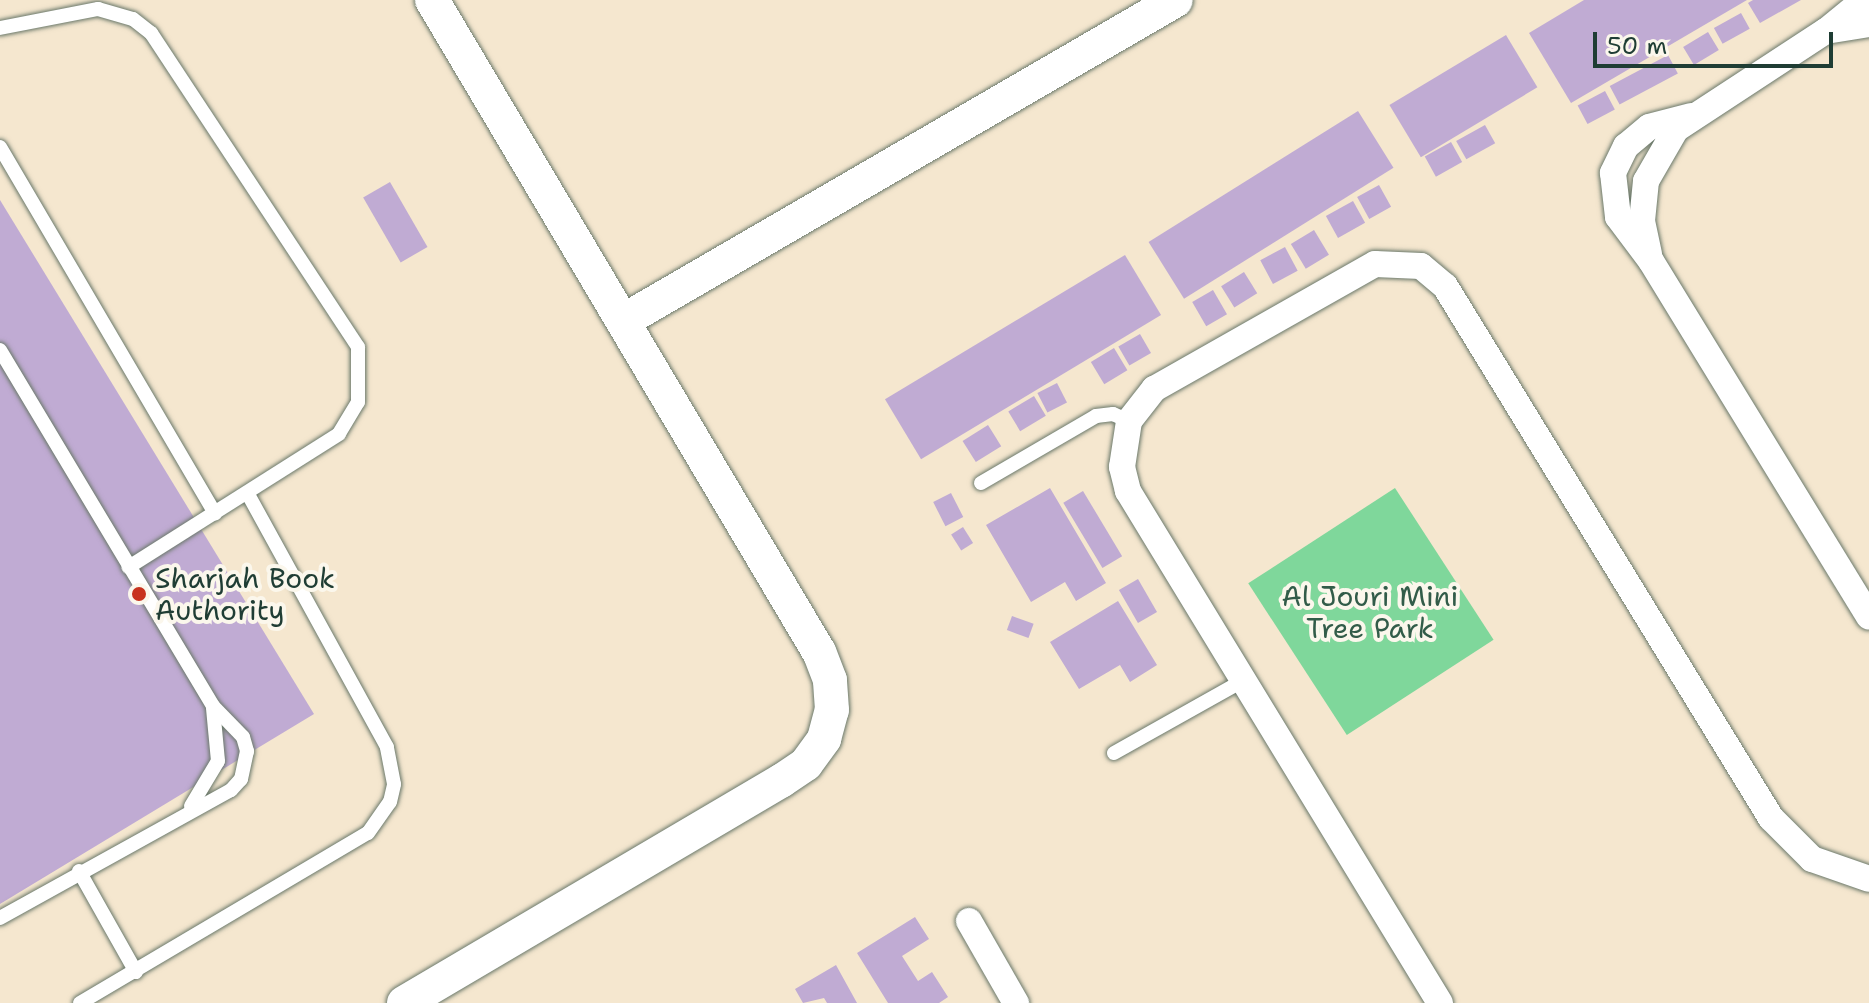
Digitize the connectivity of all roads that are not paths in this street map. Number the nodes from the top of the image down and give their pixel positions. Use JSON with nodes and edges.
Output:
{"nodes":[{"id":1,"x":432,"y":0,"type":"edge"},
{"id":2,"x":1176,"y":0,"type":"edge"},
{"id":3,"x":1864,"y":0,"type":"edge"},
{"id":4,"x":1869,"y":24,"type":"edge"},
{"id":5,"x":0,"y":28,"type":"edge"},
{"id":6,"x":1826,"y":31,"type":"junction"},
{"id":7,"x":0,"y":147,"type":"edge"},
{"id":8,"x":623,"y":321,"type":"junction"},
{"id":9,"x":0,"y":350,"type":"edge"},
{"id":10,"x":1129,"y":421,"type":"junction"},
{"id":11,"x":981,"y":483,"type":"dead end"},
{"id":12,"x":248,"y":494,"type":"junction"},
{"id":13,"x":215,"y":514,"type":"junction"},
{"id":14,"x":129,"y":567,"type":"junction"},
{"id":15,"x":1869,"y":617,"type":"edge"},
{"id":16,"x":1246,"y":679,"type":"junction"},
{"id":17,"x":213,"y":706,"type":"junction"},
{"id":18,"x":1114,"y":753,"type":"dead end"},
{"id":19,"x":188,"y":810,"type":"junction"},
{"id":20,"x":79,"y":871,"type":"junction"},
{"id":21,"x":1869,"y":879,"type":"edge"},
{"id":22,"x":0,"y":918,"type":"edge"},
{"id":23,"x":969,"y":921,"type":"dead end"},
{"id":24,"x":136,"y":972,"type":"junction"},
{"id":25,"x":80,"y":1003,"type":"edge"},
{"id":26,"x":404,"y":1003,"type":"edge"},
{"id":27,"x":1016,"y":1003,"type":"edge"},
{"id":28,"x":1440,"y":1003,"type":"edge"}],
"edges":[{"from":1,"to":8,"type":"street"},
{"from":2,"to":8,"type":"street"},
{"from":3,"to":6,"type":"street"},
{"from":4,"to":6,"type":"street"},
{"from":5,"to":12,"type":"lane"},
{"from":6,"to":15,"type":"street"},
{"from":7,"to":13,"type":"lane"},
{"from":8,"to":26,"type":"street"},
{"from":9,"to":14,"type":"lane"},
{"from":10,"to":11,"type":"lane"},
{"from":10,"to":16,"type":"street"},
{"from":10,"to":21,"type":"street"},
{"from":12,"to":13,"type":"lane"},
{"from":12,"to":24,"type":"lane"},
{"from":13,"to":14,"type":"lane"},
{"from":14,"to":17,"type":"lane"},
{"from":16,"to":18,"type":"lane"},
{"from":16,"to":28,"type":"street"},
{"from":17,"to":19,"type":"lane"},
{"from":17,"to":19,"type":"lane"},
{"from":19,"to":20,"type":"lane"},
{"from":20,"to":22,"type":"lane"},
{"from":20,"to":24,"type":"lane"},
{"from":23,"to":27,"type":"street"},
{"from":24,"to":25,"type":"lane"}]}
